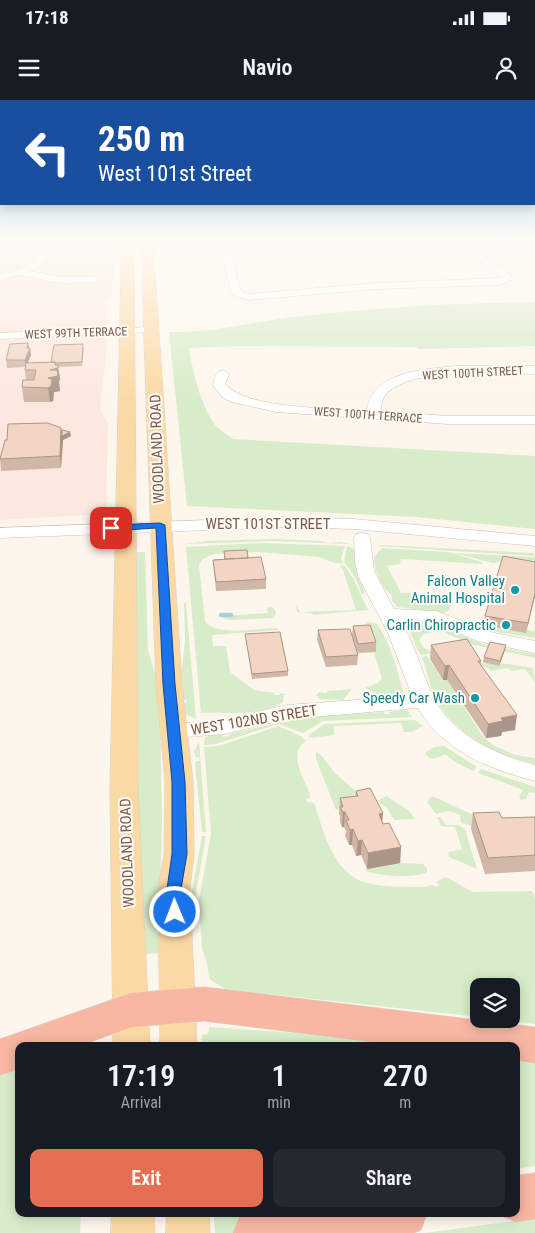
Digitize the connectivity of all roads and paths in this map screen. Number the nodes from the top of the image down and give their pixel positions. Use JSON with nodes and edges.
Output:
{"nodes":[{"id":1,"x":127,"y":293,"type":"edge"},
{"id":2,"x":150,"y":293,"type":"edge"},
{"id":3,"x":236,"y":293,"type":"edge"},
{"id":4,"x":298,"y":293,"type":"edge"},
{"id":5,"x":152,"y":330,"type":"junction"},
{"id":6,"x":127,"y":331,"type":"junction"},
{"id":7,"x":0,"y":336,"type":"edge"},
{"id":8,"x":535,"y":370,"type":"edge"},
{"id":9,"x":223,"y":374,"type":"dead end"},
{"id":10,"x":374,"y":415,"type":"junction"},
{"id":11,"x":535,"y":420,"type":"edge"},
{"id":12,"x":161,"y":532,"type":"junction"},
{"id":13,"x":0,"y":533,"type":"edge"},
{"id":14,"x":126,"y":533,"type":"junction"},
{"id":15,"x":362,"y":538,"type":"junction"},
{"id":16,"x":535,"y":541,"type":"edge"},
{"id":17,"x":0,"y":544,"type":"edge"},
{"id":18,"x":535,"y":549,"type":"edge"},
{"id":19,"x":388,"y":615,"type":"junction"},
{"id":20,"x":535,"y":647,"type":"edge"},
{"id":21,"x":425,"y":702,"type":"junction"},
{"id":22,"x":174,"y":731,"type":"junction"},
{"id":23,"x":535,"y":773,"type":"edge"},
{"id":24,"x":178,"y":1005,"type":"junction"},
{"id":25,"x":132,"y":1028,"type":"edge"},
{"id":26,"x":54,"y":1042,"type":"edge"},
{"id":27,"x":179,"y":1042,"type":"edge"},
{"id":28,"x":511,"y":1042,"type":"edge"},
{"id":29,"x":520,"y":1043,"type":"edge"},
{"id":30,"x":535,"y":1045,"type":"edge"},
{"id":31,"x":15,"y":1052,"type":"edge"},
{"id":32,"x":0,"y":1057,"type":"edge"},
{"id":33,"x":535,"y":1196,"type":"edge"},
{"id":34,"x":520,"y":1198,"type":"edge"},
{"id":35,"x":133,"y":1217,"type":"edge"},
{"id":36,"x":188,"y":1217,"type":"edge"},
{"id":37,"x":382,"y":1217,"type":"edge"},
{"id":38,"x":133,"y":1233,"type":"edge"},
{"id":39,"x":188,"y":1233,"type":"edge"},
{"id":40,"x":257,"y":1233,"type":"edge"}],
"edges":[{"from":1,"to":6,"type":"main road","name":"WOODLAND ROAD"},
{"from":2,"to":5,"type":"main road","name":"WOODLAND ROAD"},
{"from":3,"to":4,"type":"street"},
{"from":5,"to":6,"type":"street","name":"WEST 99TH TERRACE"},
{"from":5,"to":12,"type":"main road","name":"WOODLAND ROAD"},
{"from":6,"to":7,"type":"street","name":"WEST 99TH TERRACE"},
{"from":6,"to":14,"type":"main road","name":"WOODLAND ROAD"},
{"from":8,"to":10,"type":"street","name":"WEST 100TH STREET"},
{"from":9,"to":10,"type":"street","name":"WEST 100TH TERRACE"},
{"from":10,"to":11,"type":"street","name":"WEST 100TH TERRACE"},
{"from":12,"to":14,"type":"street","name":"WEST 101ST STREET"},
{"from":12,"to":15,"type":"street","name":"WEST 101ST STREET"},
{"from":12,"to":16,"type":"street","name":"WEST 101ST STREET"},
{"from":12,"to":22,"type":"main road","name":"WOODLAND ROAD"},
{"from":13,"to":14,"type":"street","name":"WEST 101ST STREET"},
{"from":14,"to":17,"type":"street","name":"WEST 101ST STREET"},
{"from":14,"to":25,"type":"main road","name":"WOODLAND ROAD"},
{"from":15,"to":18,"type":"street","name":"WEST 101ST STREET"},
{"from":15,"to":19,"type":"street"},
{"from":19,"to":20,"type":"street"},
{"from":19,"to":21,"type":"street"},
{"from":21,"to":22,"type":"street","name":"WEST 102ND STREET"},
{"from":21,"to":23,"type":"street"},
{"from":22,"to":24,"type":"main road","name":"WOODLAND ROAD"},
{"from":24,"to":25,"type":"highway"},
{"from":24,"to":27,"type":"main road","name":"WOODLAND ROAD"},
{"from":24,"to":28,"type":"highway"},
{"from":25,"to":26,"type":"highway"},
{"from":29,"to":30,"type":"highway"},
{"from":31,"to":32,"type":"highway"},
{"from":33,"to":34,"type":"highway"},
{"from":35,"to":38,"type":"main road"},
{"from":36,"to":39,"type":"main road"},
{"from":37,"to":40,"type":"highway"}]}
